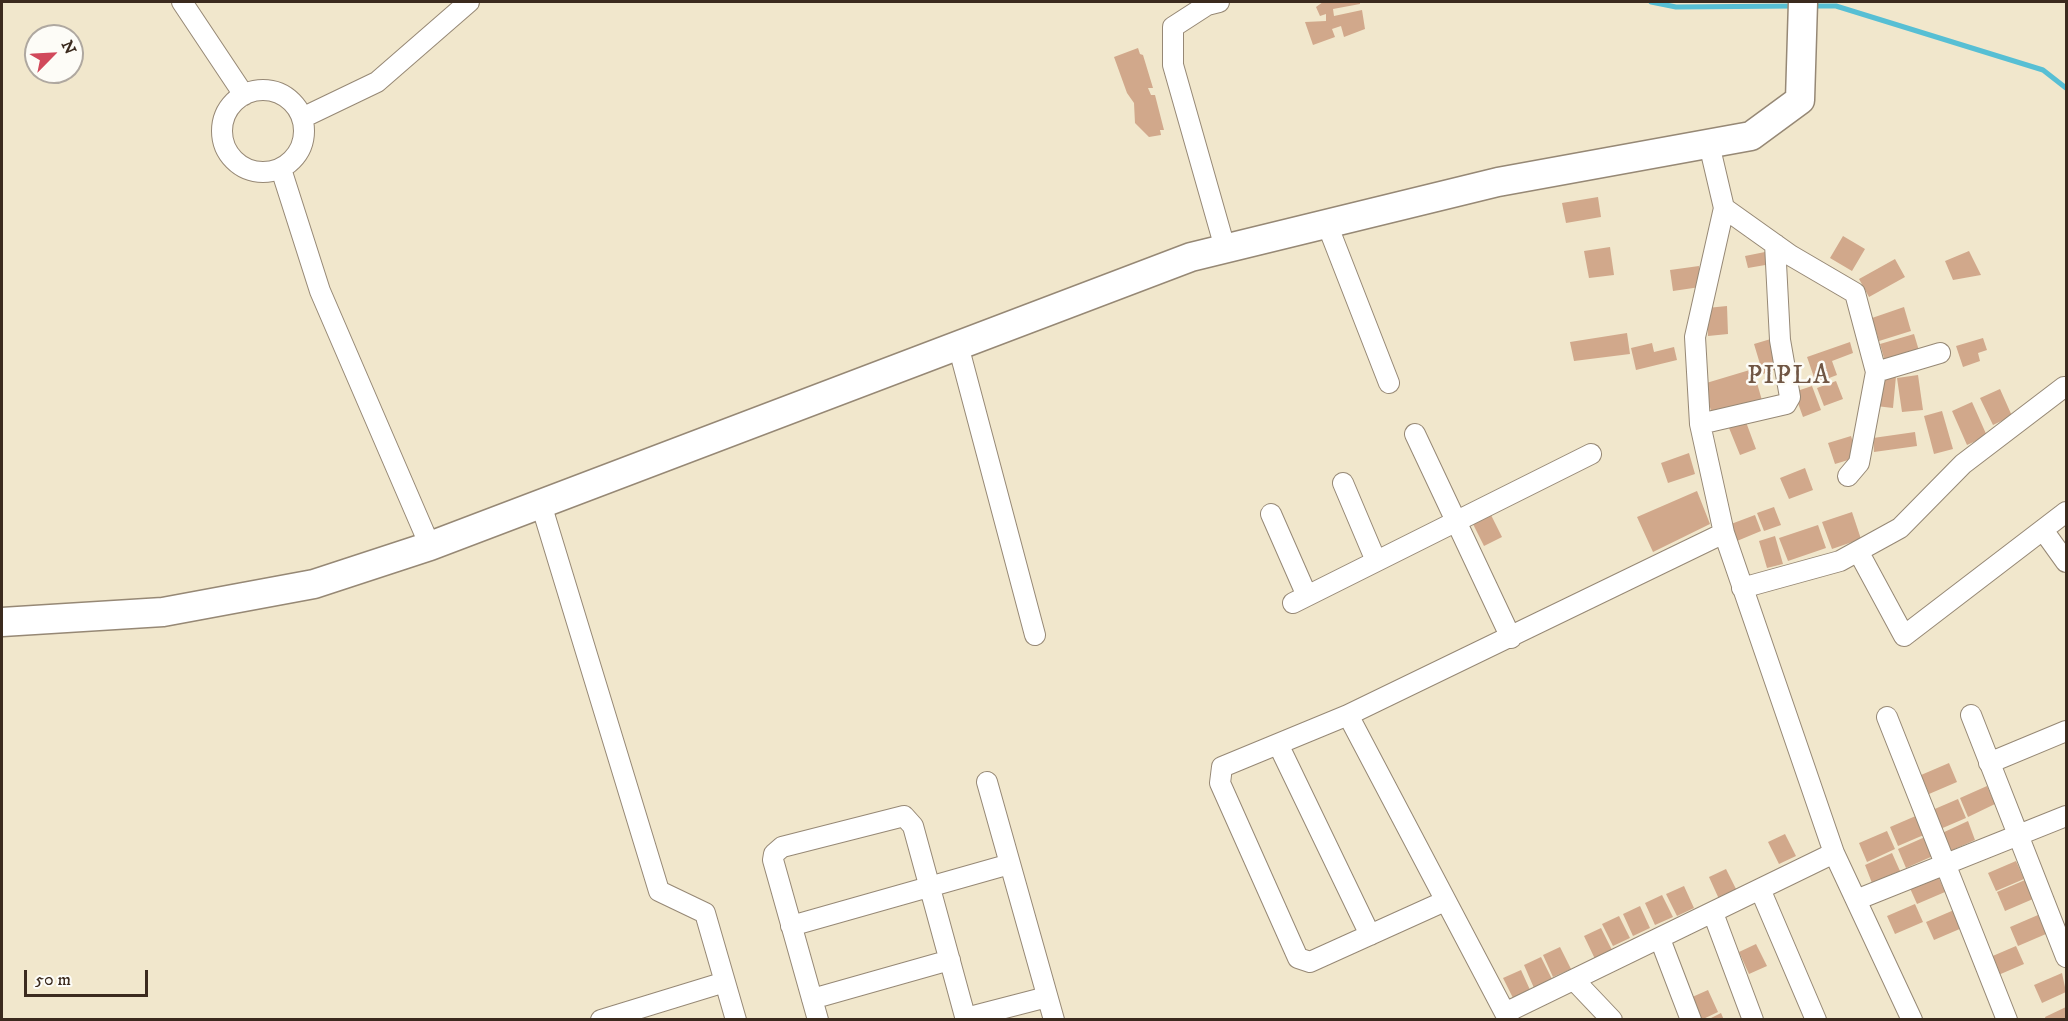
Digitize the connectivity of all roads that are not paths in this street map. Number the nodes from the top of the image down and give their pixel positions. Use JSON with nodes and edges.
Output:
{"nodes":[{"id":1,"x":182,"y":2,"type":"edge"},
{"id":2,"x":469,"y":2,"type":"edge"},
{"id":3,"x":1219,"y":2,"type":"edge"},
{"id":4,"x":1803,"y":10,"type":"edge"},
{"id":5,"x":244,"y":94,"type":"junction"},
{"id":6,"x":302,"y":118,"type":"junction"},
{"id":7,"x":1709,"y":144,"type":"junction"},
{"id":8,"x":280,"y":169,"type":"junction"},
{"id":9,"x":1724,"y":208,"type":"junction"},
{"id":10,"x":1327,"y":224,"type":"junction"},
{"id":11,"x":1775,"y":244,"type":"junction"},
{"id":12,"x":1225,"y":249,"type":"junction"},
{"id":13,"x":958,"y":345,"type":"junction"},
{"id":14,"x":1940,"y":353,"type":"dead end"},
{"id":15,"x":1876,"y":372,"type":"junction"},
{"id":16,"x":1389,"y":383,"type":"dead end"},
{"id":17,"x":2066,"y":390,"type":"edge"},
{"id":18,"x":1700,"y":424,"type":"junction"},
{"id":19,"x":1415,"y":434,"type":"dead end"},
{"id":20,"x":1591,"y":454,"type":"dead end"},
{"id":21,"x":1848,"y":476,"type":"dead end"},
{"id":22,"x":1343,"y":483,"type":"dead end"},
{"id":23,"x":541,"y":504,"type":"junction"},
{"id":24,"x":2067,"y":512,"type":"edge"},
{"id":25,"x":1271,"y":514,"type":"dead end"},
{"id":26,"x":1456,"y":520,"type":"junction"},
{"id":27,"x":2043,"y":530,"type":"junction"},
{"id":28,"x":1724,"y":533,"type":"junction"},
{"id":29,"x":430,"y":546,"type":"junction"},
{"id":30,"x":1858,"y":551,"type":"junction"},
{"id":31,"x":1376,"y":561,"type":"junction"},
{"id":32,"x":2067,"y":562,"type":"edge"},
{"id":33,"x":1742,"y":588,"type":"junction"},
{"id":34,"x":2,"y":622,"type":"edge"},
{"id":35,"x":1035,"y":635,"type":"dead end"},
{"id":36,"x":1511,"y":638,"type":"junction"},
{"id":37,"x":1348,"y":715,"type":"junction"},
{"id":38,"x":1971,"y":715,"type":"dead end"},
{"id":39,"x":1887,"y":717,"type":"dead end"},
{"id":40,"x":2067,"y":731,"type":"edge"},
{"id":41,"x":1278,"y":744,"type":"junction"},
{"id":42,"x":1989,"y":763,"type":"junction"},
{"id":43,"x":987,"y":782,"type":"dead end"},
{"id":44,"x":2067,"y":816,"type":"edge"},
{"id":45,"x":2018,"y":837,"type":"junction"},
{"id":46,"x":1834,"y":853,"type":"junction"},
{"id":47,"x":1010,"y":864,"type":"junction"},
{"id":48,"x":1947,"y":865,"type":"junction"},
{"id":49,"x":930,"y":887,"type":"junction"},
{"id":50,"x":1760,"y":889,"type":"junction"},
{"id":51,"x":1856,"y":900,"type":"junction"},
{"id":52,"x":1445,"y":901,"type":"junction"},
{"id":53,"x":1713,"y":913,"type":"junction"},
{"id":54,"x":791,"y":926,"type":"junction"},
{"id":55,"x":1370,"y":935,"type":"junction"},
{"id":56,"x":1659,"y":939,"type":"junction"},
{"id":57,"x":2067,"y":957,"type":"edge"},
{"id":58,"x":950,"y":960,"type":"junction"},
{"id":59,"x":1575,"y":981,"type":"junction"},
{"id":60,"x":725,"y":982,"type":"junction"},
{"id":61,"x":1047,"y":997,"type":"junction"},
{"id":62,"x":812,"y":999,"type":"junction"},
{"id":63,"x":1507,"y":1016,"type":"edge"},
{"id":64,"x":966,"y":1019,"type":"edge"},
{"id":65,"x":601,"y":1020,"type":"edge"},
{"id":66,"x":736,"y":1020,"type":"edge"},
{"id":67,"x":818,"y":1020,"type":"edge"},
{"id":68,"x":1053,"y":1020,"type":"edge"},
{"id":69,"x":1612,"y":1020,"type":"edge"},
{"id":70,"x":1691,"y":1020,"type":"edge"},
{"id":71,"x":1753,"y":1020,"type":"edge"},
{"id":72,"x":1816,"y":1020,"type":"edge"},
{"id":73,"x":1912,"y":1020,"type":"edge"},
{"id":74,"x":2007,"y":1020,"type":"edge"}],
"edges":[{"from":1,"to":5,"type":"street"},
{"from":2,"to":6,"type":"street"},
{"from":3,"to":12,"type":"street"},
{"from":4,"to":7,"type":"street"},
{"from":5,"to":6,"type":"street"},
{"from":5,"to":8,"type":"street"},
{"from":6,"to":8,"type":"street"},
{"from":7,"to":9,"type":"street"},
{"from":7,"to":10,"type":"street"},
{"from":8,"to":29,"type":"street"},
{"from":9,"to":11,"type":"street"},
{"from":9,"to":18,"type":"street"},
{"from":10,"to":12,"type":"street"},
{"from":10,"to":16,"type":"street"},
{"from":11,"to":15,"type":"street"},
{"from":11,"to":18,"type":"street"},
{"from":12,"to":13,"type":"street"},
{"from":13,"to":23,"type":"street"},
{"from":13,"to":35,"type":"street"},
{"from":14,"to":15,"type":"street"},
{"from":15,"to":21,"type":"street"},
{"from":17,"to":30,"type":"street"},
{"from":18,"to":28,"type":"street"},
{"from":19,"to":26,"type":"street"},
{"from":20,"to":26,"type":"street"},
{"from":22,"to":31,"type":"street"},
{"from":23,"to":29,"type":"street"},
{"from":23,"to":60,"type":"street"},
{"from":24,"to":27,"type":"street"},
{"from":25,"to":31,"type":"street"},
{"from":26,"to":31,"type":"street"},
{"from":26,"to":36,"type":"street"},
{"from":27,"to":30,"type":"street"},
{"from":27,"to":32,"type":"street"},
{"from":28,"to":33,"type":"street"},
{"from":28,"to":36,"type":"street"},
{"from":29,"to":34,"type":"street"},
{"from":30,"to":33,"type":"street"},
{"from":33,"to":46,"type":"street"},
{"from":36,"to":37,"type":"street"},
{"from":37,"to":41,"type":"street"},
{"from":37,"to":52,"type":"street"},
{"from":38,"to":42,"type":"street"},
{"from":39,"to":48,"type":"street"},
{"from":40,"to":42,"type":"street"},
{"from":41,"to":55,"type":"street"},
{"from":41,"to":55,"type":"street"},
{"from":42,"to":45,"type":"street"},
{"from":43,"to":47,"type":"street"},
{"from":44,"to":45,"type":"street"},
{"from":45,"to":48,"type":"street"},
{"from":45,"to":57,"type":"street"},
{"from":46,"to":50,"type":"street"},
{"from":46,"to":51,"type":"street"},
{"from":47,"to":49,"type":"street"},
{"from":47,"to":61,"type":"street"},
{"from":48,"to":51,"type":"street"},
{"from":48,"to":74,"type":"street"},
{"from":49,"to":54,"type":"street"},
{"from":49,"to":54,"type":"street"},
{"from":49,"to":58,"type":"street"},
{"from":50,"to":53,"type":"street"},
{"from":50,"to":72,"type":"street"},
{"from":51,"to":73,"type":"street"},
{"from":52,"to":55,"type":"street"},
{"from":52,"to":63,"type":"street"},
{"from":53,"to":56,"type":"street"},
{"from":53,"to":71,"type":"street"},
{"from":54,"to":62,"type":"street"},
{"from":56,"to":59,"type":"street"},
{"from":56,"to":70,"type":"street"},
{"from":58,"to":62,"type":"street"},
{"from":58,"to":64,"type":"street"},
{"from":59,"to":63,"type":"street"},
{"from":59,"to":69,"type":"street"},
{"from":60,"to":65,"type":"street"},
{"from":60,"to":66,"type":"street"},
{"from":61,"to":64,"type":"street"},
{"from":61,"to":68,"type":"street"},
{"from":62,"to":67,"type":"street"}]}
